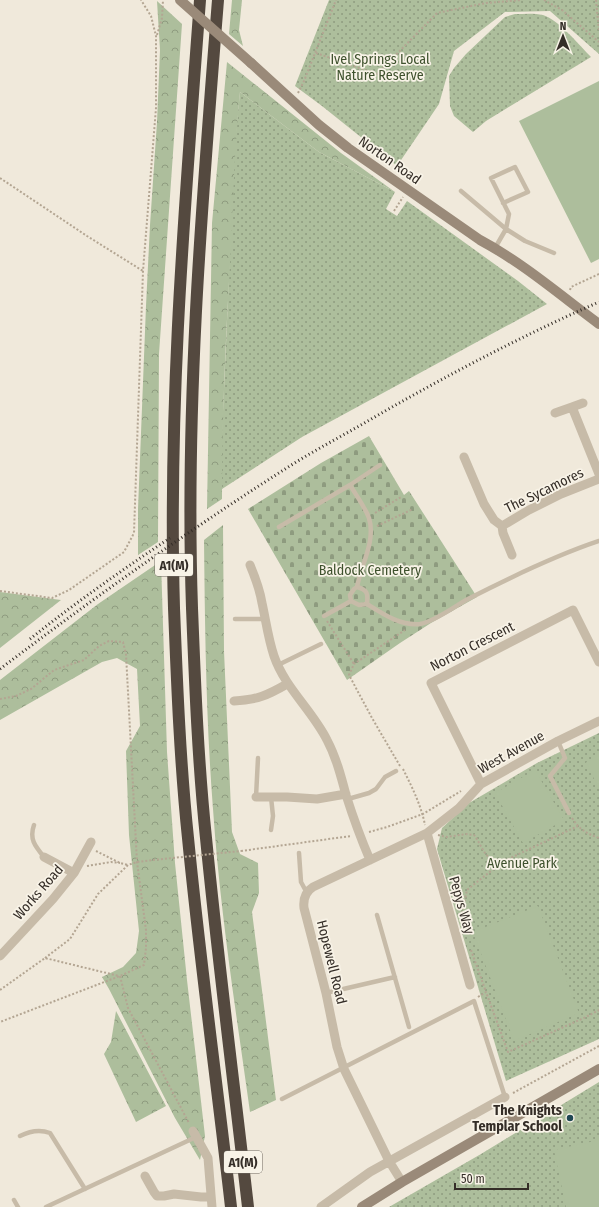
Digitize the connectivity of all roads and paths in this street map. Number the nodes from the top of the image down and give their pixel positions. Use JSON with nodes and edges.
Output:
{"nodes":[{"id":1,"x":141,"y":0,"type":"edge"},
{"id":2,"x":163,"y":0,"type":"edge"},
{"id":3,"x":180,"y":0,"type":"edge"},
{"id":4,"x":200,"y":0,"type":"edge"},
{"id":5,"x":218,"y":0,"type":"edge"},
{"id":6,"x":336,"y":0,"type":"edge"},
{"id":7,"x":522,"y":0,"type":"edge"},
{"id":8,"x":544,"y":0,"type":"edge"},
{"id":9,"x":596,"y":0,"type":"edge"},
{"id":10,"x":599,"y":31,"type":"edge"},
{"id":11,"x":156,"y":36,"type":"junction"},
{"id":12,"x":599,"y":42,"type":"edge"},
{"id":13,"x":316,"y":53,"type":"junction"},
{"id":14,"x":294,"y":102,"type":"junction"},
{"id":15,"x":0,"y":178,"type":"edge"},
{"id":16,"x":408,"y":190,"type":"junction"},
{"id":17,"x":461,"y":191,"type":"dead end"},
{"id":18,"x":503,"y":203,"type":"junction"},
{"id":19,"x":394,"y":211,"type":"dead end"},
{"id":20,"x":506,"y":229,"type":"junction"},
{"id":21,"x":495,"y":248,"type":"junction"},
{"id":22,"x":554,"y":252,"type":"dead end"},
{"id":23,"x":143,"y":271,"type":"junction"},
{"id":24,"x":599,"y":274,"type":"edge"},
{"id":25,"x":565,"y":297,"type":"junction"},
{"id":26,"x":599,"y":324,"type":"edge"},
{"id":27,"x":583,"y":403,"type":"dead end"},
{"id":28,"x":572,"y":407,"type":"junction"},
{"id":29,"x":555,"y":413,"type":"dead end"},
{"id":30,"x":464,"y":458,"type":"dead end"},
{"id":31,"x":380,"y":465,"type":"dead end"},
{"id":32,"x":599,"y":474,"type":"edge"},
{"id":33,"x":599,"y":479,"type":"edge"},
{"id":34,"x":350,"y":485,"type":"junction"},
{"id":35,"x":401,"y":497,"type":"dead end"},
{"id":36,"x":413,"y":509,"type":"dead end"},
{"id":37,"x":368,"y":517,"type":"junction"},
{"id":38,"x":502,"y":526,"type":"junction"},
{"id":39,"x":279,"y":527,"type":"dead end"},
{"id":40,"x":370,"y":529,"type":"junction"},
{"id":41,"x":599,"y":541,"type":"edge"},
{"id":42,"x":512,"y":555,"type":"dead end"},
{"id":43,"x":250,"y":565,"type":"dead end"},
{"id":44,"x":358,"y":588,"type":"junction"},
{"id":45,"x":0,"y":591,"type":"edge"},
{"id":46,"x":351,"y":601,"type":"junction"},
{"id":47,"x":367,"y":604,"type":"junction"},
{"id":48,"x":324,"y":616,"type":"joint"},
{"id":49,"x":235,"y":619,"type":"dead end"},
{"id":50,"x":265,"y":619,"type":"junction"},
{"id":51,"x":414,"y":624,"type":"junction"},
{"id":52,"x":321,"y":644,"type":"dead end"},
{"id":53,"x":599,"y":662,"type":"edge"},
{"id":54,"x":354,"y":664,"type":"junction"},
{"id":55,"x":278,"y":665,"type":"junction"},
{"id":56,"x":288,"y":684,"type":"junction"},
{"id":57,"x":0,"y":699,"type":"edge"},
{"id":58,"x":234,"y":701,"type":"dead end"},
{"id":59,"x":599,"y":721,"type":"edge"},
{"id":60,"x":558,"y":741,"type":"junction"},
{"id":61,"x":258,"y":758,"type":"dead end"},
{"id":62,"x":396,"y":771,"type":"dead end"},
{"id":63,"x":481,"y":784,"type":"junction"},
{"id":64,"x":465,"y":789,"type":"dead end"},
{"id":65,"x":347,"y":796,"type":"junction"},
{"id":66,"x":256,"y":797,"type":"joint"},
{"id":67,"x":271,"y":797,"type":"junction"},
{"id":68,"x":569,"y":813,"type":"joint"},
{"id":69,"x":423,"y":814,"type":"junction"},
{"id":70,"x":34,"y":825,"type":"dead end"},
{"id":71,"x":578,"y":826,"type":"junction"},
{"id":72,"x":270,"y":830,"type":"dead end"},
{"id":73,"x":426,"y":833,"type":"junction"},
{"id":74,"x":359,"y":835,"type":"junction"},
{"id":75,"x":599,"y":838,"type":"edge"},
{"id":76,"x":90,"y":844,"type":"joint"},
{"id":77,"x":298,"y":853,"type":"dead end"},
{"id":78,"x":44,"y":857,"type":"joint"},
{"id":79,"x":370,"y":860,"type":"junction"},
{"id":80,"x":137,"y":862,"type":"junction"},
{"id":81,"x":502,"y":862,"type":"junction"},
{"id":82,"x":120,"y":863,"type":"junction"},
{"id":83,"x":128,"y":866,"type":"junction"},
{"id":84,"x":75,"y":871,"type":"junction"},
{"id":85,"x":307,"y":893,"type":"junction"},
{"id":86,"x":377,"y":915,"type":"dead end"},
{"id":87,"x":460,"y":920,"type":"dead end"},
{"id":88,"x":470,"y":949,"type":"dead end"},
{"id":89,"x":0,"y":956,"type":"edge"},
{"id":90,"x":45,"y":958,"type":"junction"},
{"id":91,"x":120,"y":976,"type":"junction"},
{"id":92,"x":395,"y":977,"type":"junction"},
{"id":93,"x":470,"y":985,"type":"dead end"},
{"id":94,"x":0,"y":990,"type":"edge"},
{"id":95,"x":486,"y":992,"type":"junction"},
{"id":96,"x":326,"y":993,"type":"junction"},
{"id":97,"x":474,"y":1000,"type":"junction"},
{"id":98,"x":599,"y":1010,"type":"edge"},
{"id":99,"x":0,"y":1022,"type":"edge"},
{"id":100,"x":409,"y":1027,"type":"dead end"},
{"id":101,"x":599,"y":1046,"type":"edge"},
{"id":102,"x":344,"y":1069,"type":"junction"},
{"id":103,"x":599,"y":1069,"type":"edge"},
{"id":104,"x":505,"y":1097,"type":"junction"},
{"id":105,"x":282,"y":1100,"type":"dead end"},
{"id":106,"x":195,"y":1134,"type":"junction"},
{"id":107,"x":20,"y":1136,"type":"dead end"},
{"id":108,"x":389,"y":1161,"type":"junction"},
{"id":109,"x":145,"y":1176,"type":"dead end"},
{"id":110,"x":402,"y":1182,"type":"junction"},
{"id":111,"x":85,"y":1189,"type":"junction"},
{"id":112,"x":210,"y":1196,"type":"junction"},
{"id":113,"x":14,"y":1200,"type":"dead end"},
{"id":114,"x":18,"y":1207,"type":"edge"},
{"id":115,"x":46,"y":1207,"type":"edge"},
{"id":116,"x":212,"y":1207,"type":"edge"},
{"id":117,"x":231,"y":1207,"type":"edge"},
{"id":118,"x":248,"y":1207,"type":"edge"},
{"id":119,"x":321,"y":1207,"type":"edge"},
{"id":120,"x":362,"y":1207,"type":"edge"}],
"edges":[{"from":1,"to":11,"type":"path"},
{"from":2,"to":11,"type":"path"},
{"from":3,"to":14,"type":"street","name":"Norton Road","bridge":true},
{"from":4,"to":117,"type":"highway","number":"A1(M)"},
{"from":5,"to":118,"type":"highway","number":"A1(M)"},
{"from":6,"to":13,"type":"path"},
{"from":7,"to":13,"type":"path"},
{"from":8,"to":12,"type":"path"},
{"from":9,"to":10,"type":"path"},
{"from":11,"to":23,"type":"path"},
{"from":13,"to":14,"type":"path"},
{"from":14,"to":16,"type":"street","name":"Norton Road"},
{"from":15,"to":23,"type":"path"},
{"from":16,"to":19,"type":"path"},
{"from":16,"to":21,"type":"street","name":"Norton Road"},
{"from":17,"to":20,"type":"lane"},
{"from":18,"to":18,"type":"lane"},
{"from":18,"to":20,"type":"lane"},
{"from":20,"to":21,"type":"lane"},
{"from":20,"to":22,"type":"lane"},
{"from":21,"to":25,"type":"street","name":"Norton Road"},
{"from":23,"to":45,"type":"path"},
{"from":24,"to":25,"type":"path"},
{"from":25,"to":26,"type":"street","name":"Norton Road"},
{"from":27,"to":28,"type":"street"},
{"from":28,"to":29,"type":"street"},
{"from":28,"to":32,"type":"street","name":"The Sycamores"},
{"from":30,"to":38,"type":"street","name":"The Sycamores"},
{"from":31,"to":34,"type":"lane"},
{"from":33,"to":38,"type":"street","name":"The Sycamores"},
{"from":34,"to":37,"type":"lane"},
{"from":34,"to":39,"type":"lane"},
{"from":35,"to":37,"type":"path"},
{"from":36,"to":40,"type":"path"},
{"from":37,"to":40,"type":"lane"},
{"from":38,"to":42,"type":"street","name":"The Sycamores"},
{"from":40,"to":44,"type":"lane"},
{"from":41,"to":51,"type":"lane"},
{"from":43,"to":50,"type":"street"},
{"from":44,"to":46,"type":"lane"},
{"from":44,"to":47,"type":"lane"},
{"from":46,"to":47,"type":"lane"},
{"from":46,"to":48,"type":"lane"},
{"from":47,"to":51,"type":"lane"},
{"from":48,"to":54,"type":"path"},
{"from":49,"to":50,"type":"lane"},
{"from":50,"to":55,"type":"street"},
{"from":51,"to":54,"type":"path"},
{"from":52,"to":55,"type":"lane"},
{"from":53,"to":63,"type":"street","name":"Norton Crescent"},
{"from":54,"to":69,"type":"path"},
{"from":55,"to":56,"type":"street"},
{"from":56,"to":58,"type":"street"},
{"from":56,"to":65,"type":"street"},
{"from":57,"to":80,"type":"path"},
{"from":59,"to":60,"type":"street","name":"West Avenue"},
{"from":60,"to":63,"type":"street","name":"West Avenue"},
{"from":60,"to":68,"type":"lane"},
{"from":61,"to":66,"type":"lane"},
{"from":62,"to":65,"type":"lane"},
{"from":63,"to":73,"type":"street","name":"West Avenue"},
{"from":64,"to":69,"type":"path"},
{"from":65,"to":67,"type":"street"},
{"from":65,"to":74,"type":"street"},
{"from":66,"to":67,"type":"street"},
{"from":67,"to":72,"type":"lane"},
{"from":68,"to":71,"type":"path"},
{"from":69,"to":74,"type":"path"},
{"from":70,"to":78,"type":"lane"},
{"from":71,"to":75,"type":"path"},
{"from":71,"to":81,"type":"path"},
{"from":73,"to":79,"type":"street"},
{"from":73,"to":81,"type":"path"},
{"from":73,"to":93,"type":"street","name":"Pepys Way"},
{"from":74,"to":79,"type":"street"},
{"from":74,"to":80,"type":"path","bridge":true},
{"from":76,"to":82,"type":"path"},
{"from":76,"to":84,"type":"street","name":"Works Road"},
{"from":77,"to":85,"type":"lane"},
{"from":78,"to":84,"type":"street"},
{"from":79,"to":85,"type":"street"},
{"from":80,"to":83,"type":"path"},
{"from":80,"to":91,"type":"path"},
{"from":81,"to":87,"type":"path"},
{"from":82,"to":83,"type":"path"},
{"from":82,"to":84,"type":"path"},
{"from":83,"to":90,"type":"path"},
{"from":84,"to":89,"type":"street","name":"Works Road"},
{"from":85,"to":96,"type":"street","name":"Hopewell Road"},
{"from":86,"to":92,"type":"lane"},
{"from":88,"to":95,"type":"path"},
{"from":90,"to":91,"type":"path"},
{"from":90,"to":94,"type":"path"},
{"from":91,"to":99,"type":"path"},
{"from":91,"to":106,"type":"path"},
{"from":92,"to":96,"type":"lane"},
{"from":92,"to":100,"type":"lane"},
{"from":95,"to":97,"type":"path"},
{"from":95,"to":98,"type":"path"},
{"from":96,"to":102,"type":"street","name":"Hopewell Road"},
{"from":97,"to":102,"type":"lane"},
{"from":97,"to":104,"type":"lane"},
{"from":101,"to":104,"type":"path"},
{"from":102,"to":105,"type":"lane"},
{"from":102,"to":108,"type":"street","name":"Hopewell Road"},
{"from":103,"to":110,"type":"street"},
{"from":104,"to":108,"type":"street"},
{"from":106,"to":111,"type":"lane"},
{"from":106,"to":112,"type":"street"},
{"from":107,"to":111,"type":"lane"},
{"from":108,"to":110,"type":"street","name":"Hopewell Road"},
{"from":108,"to":119,"type":"street"},
{"from":109,"to":112,"type":"street"},
{"from":110,"to":120,"type":"street"},
{"from":111,"to":115,"type":"lane"},
{"from":112,"to":116,"type":"street"},
{"from":113,"to":114,"type":"lane"}]}
